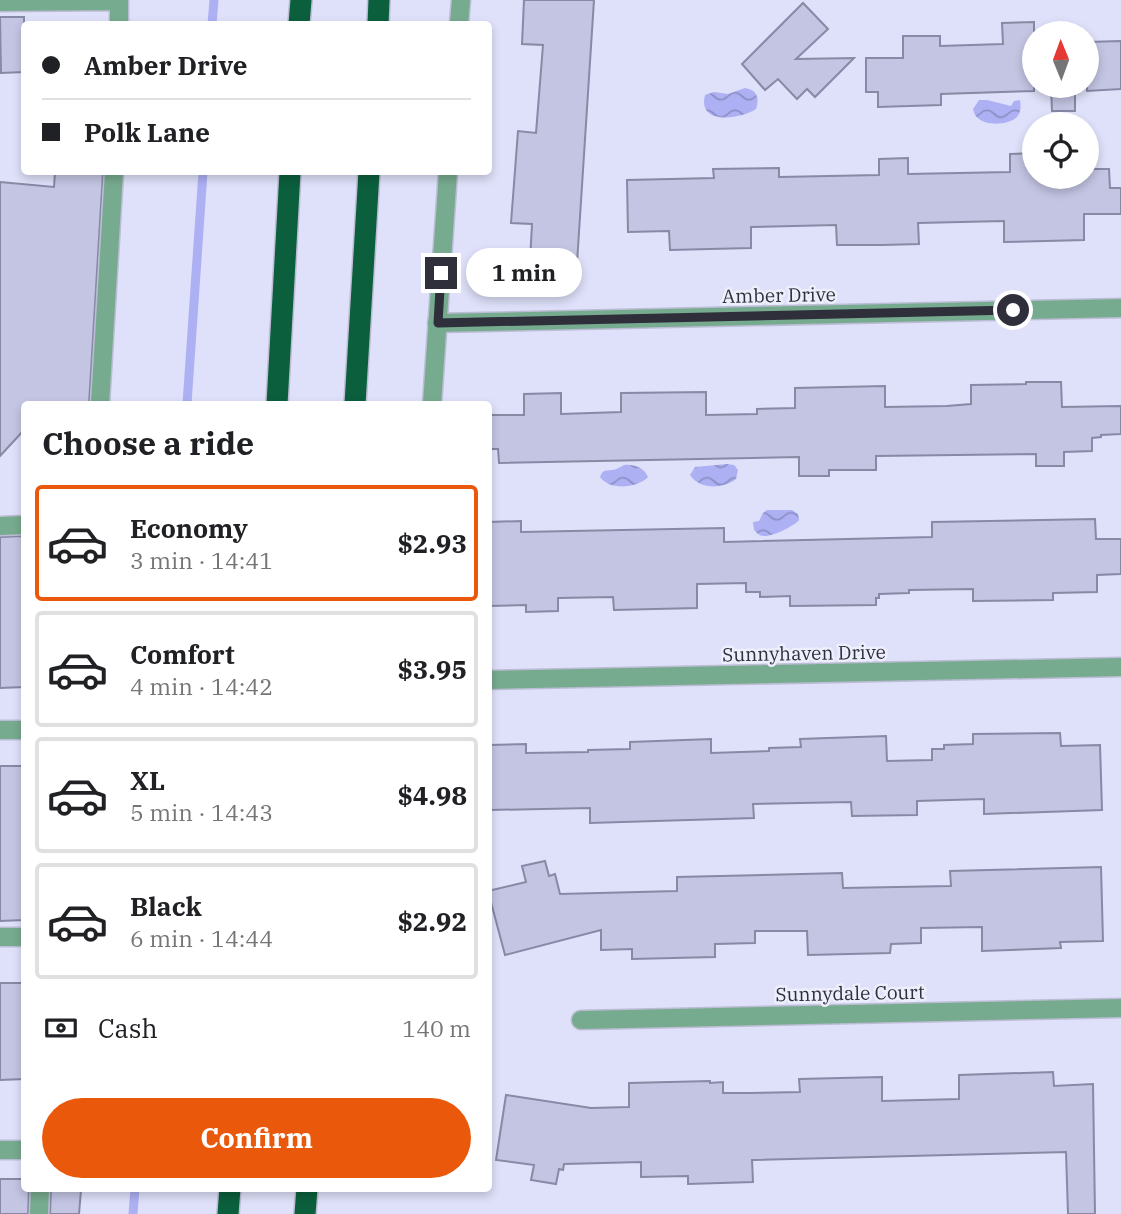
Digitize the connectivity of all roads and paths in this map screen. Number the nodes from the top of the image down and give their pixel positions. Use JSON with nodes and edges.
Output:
{"nodes":[{"id":1,"x":301,"y":0,"type":"edge"},
{"id":2,"x":379,"y":0,"type":"edge"},
{"id":3,"x":461,"y":0,"type":"edge"},
{"id":4,"x":0,"y":2,"type":"edge"},
{"id":5,"x":119,"y":21,"type":"edge"},
{"id":6,"x":299,"y":21,"type":"edge"},
{"id":7,"x":378,"y":21,"type":"edge"},
{"id":8,"x":459,"y":21,"type":"edge"},
{"id":9,"x":114,"y":175,"type":"edge"},
{"id":10,"x":290,"y":175,"type":"edge"},
{"id":11,"x":369,"y":175,"type":"edge"},
{"id":12,"x":449,"y":175,"type":"edge"},
{"id":13,"x":1121,"y":308,"type":"edge"},
{"id":14,"x":438,"y":323,"type":"junction"},
{"id":15,"x":100,"y":401,"type":"edge"},
{"id":16,"x":276,"y":401,"type":"edge"},
{"id":17,"x":355,"y":401,"type":"edge"},
{"id":18,"x":432,"y":401,"type":"edge"},
{"id":19,"x":21,"y":525,"type":"edge"},
{"id":20,"x":0,"y":526,"type":"edge"},
{"id":21,"x":1121,"y":667,"type":"edge"},
{"id":22,"x":492,"y":680,"type":"edge"},
{"id":23,"x":0,"y":730,"type":"edge"},
{"id":24,"x":21,"y":730,"type":"edge"},
{"id":25,"x":0,"y":937,"type":"edge"},
{"id":26,"x":21,"y":937,"type":"edge"},
{"id":27,"x":1121,"y":1008,"type":"edge"},
{"id":28,"x":581,"y":1020,"type":"dead end"},
{"id":29,"x":0,"y":1150,"type":"edge"},
{"id":30,"x":21,"y":1150,"type":"edge"},
{"id":31,"x":40,"y":1192,"type":"edge"},
{"id":32,"x":230,"y":1192,"type":"edge"},
{"id":33,"x":307,"y":1192,"type":"edge"},
{"id":34,"x":39,"y":1214,"type":"edge"},
{"id":35,"x":228,"y":1214,"type":"edge"},
{"id":36,"x":305,"y":1214,"type":"edge"}],
"edges":[{"from":1,"to":6,"type":"highway"},
{"from":2,"to":7,"type":"highway"},
{"from":3,"to":8,"type":"street"},
{"from":4,"to":5,"type":"street"},
{"from":9,"to":15,"type":"street"},
{"from":10,"to":16,"type":"highway"},
{"from":11,"to":17,"type":"highway"},
{"from":12,"to":14,"type":"street"},
{"from":13,"to":14,"type":"street","name":"Amber Drive"},
{"from":14,"to":18,"type":"street"},
{"from":19,"to":20,"type":"street"},
{"from":21,"to":22,"type":"street","name":"Sunnyhaven Drive"},
{"from":23,"to":24,"type":"street"},
{"from":25,"to":26,"type":"street"},
{"from":27,"to":28,"type":"street","name":"Sunnydale Court"},
{"from":29,"to":30,"type":"street"},
{"from":31,"to":34,"type":"street"},
{"from":32,"to":35,"type":"highway"},
{"from":33,"to":36,"type":"highway"}]}
